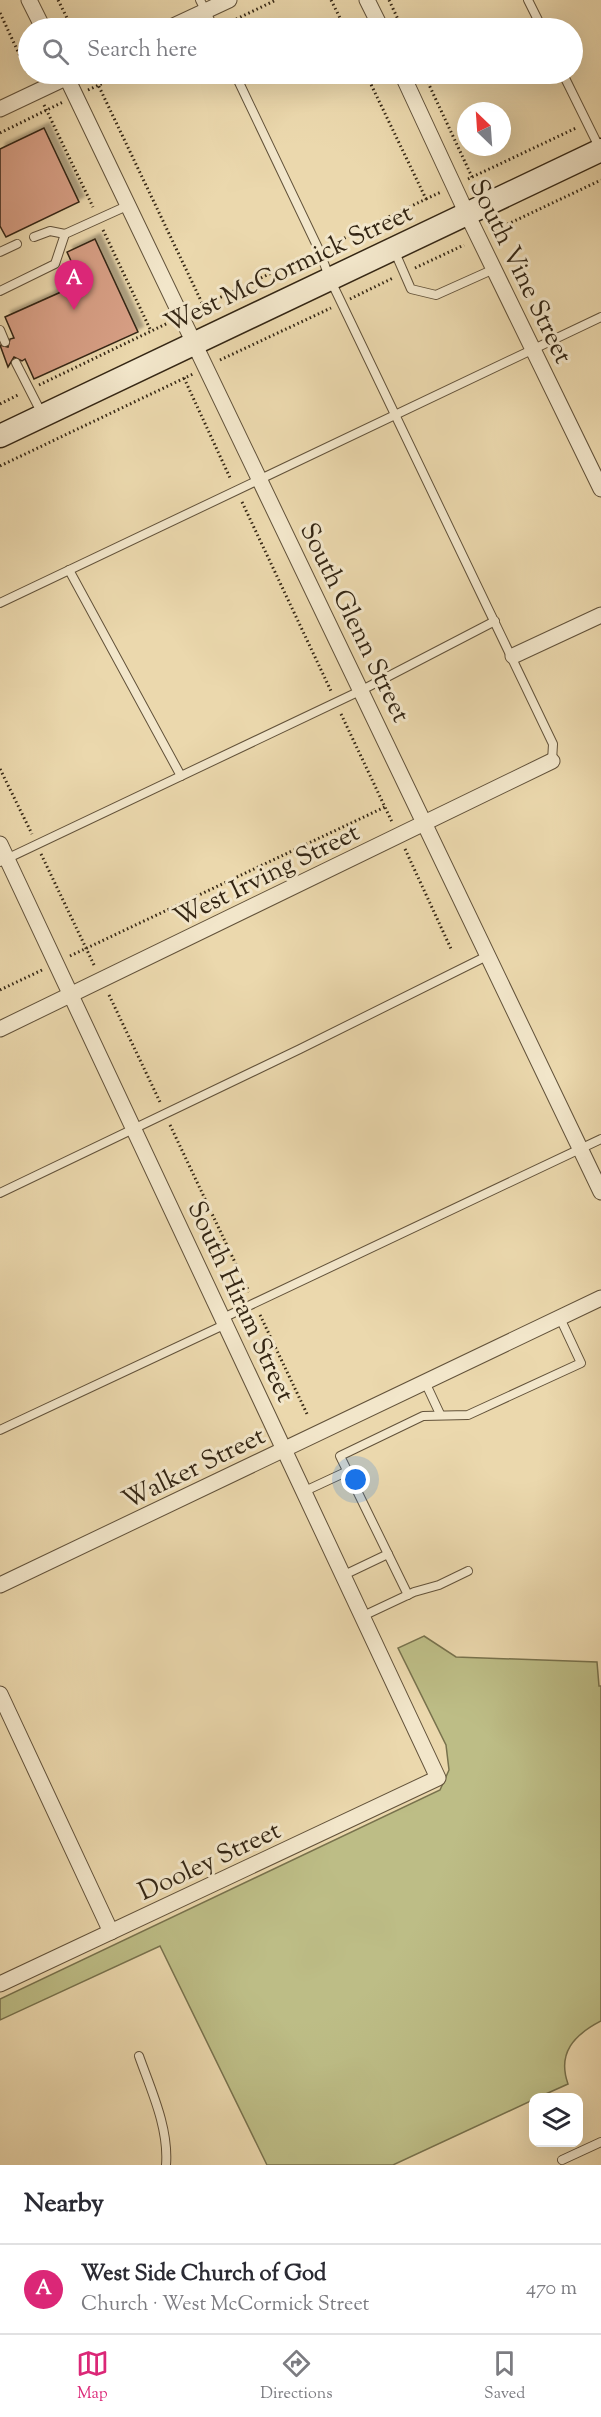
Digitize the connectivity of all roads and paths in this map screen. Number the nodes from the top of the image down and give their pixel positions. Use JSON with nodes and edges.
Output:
{"nodes":[{"id":1,"x":29,"y":0,"type":"edge"},
{"id":2,"x":58,"y":0,"type":"edge"},
{"id":3,"x":229,"y":0,"type":"edge"},
{"id":4,"x":276,"y":0,"type":"edge"},
{"id":5,"x":331,"y":0,"type":"edge"},
{"id":6,"x":368,"y":0,"type":"edge"},
{"id":7,"x":389,"y":0,"type":"edge"},
{"id":8,"x":528,"y":0,"type":"edge"},
{"id":9,"x":203,"y":6,"type":"edge"},
{"id":10,"x":0,"y":13,"type":"edge"},
{"id":11,"x":38,"y":18,"type":"edge"},
{"id":12,"x":67,"y":18,"type":"edge"},
{"id":13,"x":184,"y":18,"type":"edge"},
{"id":14,"x":237,"y":18,"type":"edge"},
{"id":15,"x":340,"y":18,"type":"edge"},
{"id":16,"x":376,"y":18,"type":"edge"},
{"id":17,"x":397,"y":18,"type":"edge"},
{"id":18,"x":537,"y":18,"type":"edge"},
{"id":19,"x":18,"y":52,"type":"edge"},
{"id":20,"x":51,"y":84,"type":"edge"},
{"id":21,"x":73,"y":84,"type":"edge"},
{"id":22,"x":98,"y":84,"type":"edge"},
{"id":23,"x":240,"y":84,"type":"edge"},
{"id":24,"x":371,"y":84,"type":"edge"},
{"id":25,"x":407,"y":84,"type":"edge"},
{"id":26,"x":429,"y":84,"type":"edge"},
{"id":27,"x":568,"y":84,"type":"edge"},
{"id":28,"x":37,"y":91,"type":"junction"},
{"id":29,"x":0,"y":109,"type":"edge"},
{"id":30,"x":587,"y":123,"type":"junction"},
{"id":31,"x":601,"y":151,"type":"edge"},
{"id":32,"x":472,"y":177,"type":"junction"},
{"id":33,"x":601,"y":180,"type":"edge"},
{"id":34,"x":454,"y":186,"type":"junction"},
{"id":35,"x":426,"y":199,"type":"junction"},
{"id":36,"x":129,"y":205,"type":"junction"},
{"id":37,"x":467,"y":214,"type":"junction"},
{"id":38,"x":98,"y":219,"type":"junction"},
{"id":39,"x":65,"y":234,"type":"junction"},
{"id":40,"x":34,"y":237,"type":"dead end"},
{"id":41,"x":479,"y":238,"type":"junction"},
{"id":42,"x":17,"y":244,"type":"dead end"},
{"id":43,"x":394,"y":249,"type":"junction"},
{"id":44,"x":319,"y":250,"type":"junction"},
{"id":45,"x":0,"y":252,"type":"edge"},
{"id":46,"x":494,"y":269,"type":"junction"},
{"id":47,"x":405,"y":273,"type":"junction"},
{"id":48,"x":330,"y":279,"type":"junction"},
{"id":49,"x":0,"y":291,"type":"edge"},
{"id":50,"x":341,"y":303,"type":"junction"},
{"id":51,"x":204,"y":306,"type":"junction"},
{"id":52,"x":182,"y":316,"type":"junction"},
{"id":53,"x":601,"y":317,"type":"edge"},
{"id":54,"x":0,"y":330,"type":"edge"},
{"id":55,"x":152,"y":331,"type":"junction"},
{"id":56,"x":5,"y":342,"type":"dead end"},
{"id":57,"x":195,"y":343,"type":"junction"},
{"id":58,"x":533,"y":349,"type":"junction"},
{"id":59,"x":16,"y":363,"type":"dead end"},
{"id":60,"x":206,"y":367,"type":"junction"},
{"id":61,"x":184,"y":378,"type":"junction"},
{"id":62,"x":29,"y":390,"type":"junction"},
{"id":63,"x":0,"y":404,"type":"edge"},
{"id":64,"x":396,"y":415,"type":"junction"},
{"id":65,"x":42,"y":416,"type":"junction"},
{"id":66,"x":0,"y":436,"type":"edge"},
{"id":67,"x":0,"y":465,"type":"edge"},
{"id":68,"x":260,"y":479,"type":"junction"},
{"id":69,"x":601,"y":489,"type":"edge"},
{"id":70,"x":237,"y":491,"type":"junction"},
{"id":71,"x":69,"y":570,"type":"junction"},
{"id":72,"x":0,"y":603,"type":"edge"},
{"id":73,"x":601,"y":615,"type":"edge"},
{"id":74,"x":495,"y":621,"type":"junction"},
{"id":75,"x":513,"y":656,"type":"junction"},
{"id":76,"x":362,"y":690,"type":"junction"},
{"id":77,"x":336,"y":702,"type":"junction"},
{"id":78,"x":552,"y":761,"type":"joint"},
{"id":79,"x":0,"y":769,"type":"edge"},
{"id":80,"x":181,"y":776,"type":"junction"},
{"id":81,"x":385,"y":807,"type":"junction"},
{"id":82,"x":425,"y":822,"type":"junction"},
{"id":83,"x":399,"y":836,"type":"junction"},
{"id":84,"x":0,"y":844,"type":"edge"},
{"id":85,"x":37,"y":845,"type":"junction"},
{"id":86,"x":3,"y":860,"type":"edge"},
{"id":87,"x":87,"y":948,"type":"junction"},
{"id":88,"x":452,"y":951,"type":"dead end"},
{"id":89,"x":489,"y":955,"type":"junction"},
{"id":90,"x":56,"y":963,"type":"junction"},
{"id":91,"x":102,"y":980,"type":"junction"},
{"id":92,"x":0,"y":990,"type":"edge"},
{"id":93,"x":72,"y":995,"type":"junction"},
{"id":94,"x":0,"y":1029,"type":"edge"},
{"id":95,"x":165,"y":1114,"type":"junction"},
{"id":96,"x":134,"y":1128,"type":"junction"},
{"id":97,"x":601,"y":1139,"type":"edge"},
{"id":98,"x":581,"y":1150,"type":"junction"},
{"id":99,"x":601,"y":1192,"type":"edge"},
{"id":100,"x":0,"y":1193,"type":"edge"},
{"id":101,"x":601,"y":1298,"type":"edge"},
{"id":102,"x":254,"y":1304,"type":"junction"},
{"id":103,"x":560,"y":1318,"type":"junction"},
{"id":104,"x":225,"y":1321,"type":"junction"},
{"id":105,"x":424,"y":1382,"type":"junction"},
{"id":106,"x":440,"y":1414,"type":"junction"},
{"id":107,"x":308,"y":1416,"type":"dead end"},
{"id":108,"x":0,"y":1430,"type":"edge"},
{"id":109,"x":285,"y":1449,"type":"junction"},
{"id":110,"x":348,"y":1471,"type":"junction"},
{"id":111,"x":304,"y":1491,"type":"junction"},
{"id":112,"x":388,"y":1554,"type":"junction"},
{"id":113,"x":468,"y":1571,"type":"dead end"},
{"id":114,"x":344,"y":1575,"type":"junction"},
{"id":115,"x":0,"y":1585,"type":"edge"},
{"id":116,"x":408,"y":1595,"type":"junction"},
{"id":117,"x":363,"y":1616,"type":"junction"},
{"id":118,"x":0,"y":1694,"type":"edge"},
{"id":119,"x":438,"y":1778,"type":"joint"},
{"id":120,"x":111,"y":1932,"type":"junction"},
{"id":121,"x":0,"y":1984,"type":"edge"},
{"id":122,"x":139,"y":2056,"type":"dead end"},
{"id":123,"x":601,"y":2142,"type":"edge"},
{"id":124,"x":562,"y":2160,"type":"dead end"},
{"id":125,"x":166,"y":2165,"type":"edge"}],
"edges":[{"from":1,"to":11,"type":"street"},
{"from":2,"to":12,"type":"path"},
{"from":3,"to":9,"type":"street"},
{"from":4,"to":14,"type":"path"},
{"from":5,"to":15,"type":"path"},
{"from":6,"to":16,"type":"street"},
{"from":7,"to":17,"type":"path"},
{"from":8,"to":18,"type":"lane"},
{"from":9,"to":13,"type":"street"},
{"from":10,"to":19,"type":"path"},
{"from":20,"to":28,"type":"street"},
{"from":21,"to":36,"type":"street","name":"South Glenn Street"},
{"from":22,"to":51,"type":"path"},
{"from":23,"to":44,"type":"lane"},
{"from":24,"to":35,"type":"path"},
{"from":25,"to":34,"type":"street","name":"South Vine Street"},
{"from":26,"to":32,"type":"path"},
{"from":27,"to":30,"type":"lane"},
{"from":28,"to":29,"type":"street"},
{"from":28,"to":38,"type":"path"},
{"from":30,"to":31,"type":"lane"},
{"from":30,"to":32,"type":"path"},
{"from":31,"to":37,"type":"street","name":"West McCormick Street"},
{"from":32,"to":34,"type":"path"},
{"from":33,"to":41,"type":"path"},
{"from":34,"to":35,"type":"path"},
{"from":34,"to":37,"type":"street","name":"South Vine Street"},
{"from":35,"to":44,"type":"path"},
{"from":36,"to":38,"type":"lane"},
{"from":36,"to":52,"type":"street","name":"South Glenn Street"},
{"from":37,"to":41,"type":"street","name":"South Vine Street"},
{"from":37,"to":43,"type":"street","name":"West McCormick Street"},
{"from":38,"to":39,"type":"lane"},
{"from":38,"to":55,"type":"path"},
{"from":39,"to":40,"type":"lane"},
{"from":39,"to":49,"type":"lane"},
{"from":41,"to":46,"type":"street","name":"South Vine Street"},
{"from":41,"to":47,"type":"path"},
{"from":42,"to":45,"type":"lane"},
{"from":43,"to":47,"type":"lane"},
{"from":43,"to":48,"type":"street","name":"West McCormick Street"},
{"from":44,"to":48,"type":"lane"},
{"from":44,"to":51,"type":"path"},
{"from":46,"to":47,"type":"lane"},
{"from":46,"to":58,"type":"street","name":"South Vine Street"},
{"from":47,"to":50,"type":"path"},
{"from":48,"to":50,"type":"lane"},
{"from":48,"to":57,"type":"street","name":"West McCormick Street"},
{"from":50,"to":60,"type":"path"},
{"from":50,"to":64,"type":"lane"},
{"from":51,"to":52,"type":"path"},
{"from":52,"to":55,"type":"path"},
{"from":52,"to":57,"type":"street","name":"South Glenn Street"},
{"from":53,"to":58,"type":"lane"},
{"from":54,"to":56,"type":"lane"},
{"from":55,"to":62,"type":"path"},
{"from":57,"to":60,"type":"street","name":"South Glenn Street"},
{"from":57,"to":65,"type":"street","name":"West McCormick Street"},
{"from":58,"to":64,"type":"lane"},
{"from":58,"to":69,"type":"street","name":"South Vine Street"},
{"from":59,"to":62,"type":"lane"},
{"from":60,"to":61,"type":"path"},
{"from":60,"to":68,"type":"street","name":"South Glenn Street"},
{"from":61,"to":67,"type":"path"},
{"from":61,"to":70,"type":"path"},
{"from":62,"to":63,"type":"path"},
{"from":62,"to":65,"type":"lane"},
{"from":64,"to":68,"type":"lane"},
{"from":64,"to":74,"type":"lane"},
{"from":65,"to":66,"type":"street","name":"West McCormick Street"},
{"from":68,"to":70,"type":"lane"},
{"from":68,"to":76,"type":"street","name":"South Glenn Street"},
{"from":70,"to":71,"type":"lane"},
{"from":70,"to":77,"type":"path"},
{"from":71,"to":72,"type":"lane"},
{"from":71,"to":80,"type":"lane"},
{"from":73,"to":75,"type":"street"},
{"from":74,"to":75,"type":"lane"},
{"from":74,"to":76,"type":"lane"},
{"from":75,"to":78,"type":"lane"},
{"from":76,"to":77,"type":"lane"},
{"from":76,"to":82,"type":"street","name":"South Glenn Street"},
{"from":77,"to":80,"type":"lane"},
{"from":77,"to":81,"type":"path"},
{"from":78,"to":82,"type":"street","name":"West Irving Street"},
{"from":79,"to":85,"type":"path"},
{"from":80,"to":85,"type":"lane"},
{"from":81,"to":83,"type":"path"},
{"from":81,"to":87,"type":"path"},
{"from":82,"to":83,"type":"street","name":"West Irving Street"},
{"from":82,"to":89,"type":"street","name":"South Glenn Street"},
{"from":83,"to":88,"type":"path"},
{"from":83,"to":91,"type":"street","name":"West Irving Street"},
{"from":84,"to":86,"type":"street","name":"South Hiram Street"},
{"from":85,"to":86,"type":"lane"},
{"from":85,"to":87,"type":"path"},
{"from":86,"to":90,"type":"street","name":"South Hiram Street"},
{"from":87,"to":90,"type":"path"},
{"from":87,"to":91,"type":"path"},
{"from":89,"to":95,"type":"lane"},
{"from":89,"to":98,"type":"street","name":"South Glenn Street"},
{"from":90,"to":92,"type":"path"},
{"from":90,"to":93,"type":"street","name":"South Hiram Street"},
{"from":91,"to":93,"type":"street","name":"West Irving Street"},
{"from":91,"to":95,"type":"path"},
{"from":93,"to":94,"type":"street","name":"West Irving Street"},
{"from":93,"to":96,"type":"street","name":"South Hiram Street"},
{"from":95,"to":96,"type":"lane"},
{"from":95,"to":102,"type":"path"},
{"from":96,"to":100,"type":"lane"},
{"from":96,"to":104,"type":"street","name":"South Hiram Street"},
{"from":97,"to":98,"type":"lane"},
{"from":98,"to":99,"type":"street","name":"South Glenn Street"},
{"from":98,"to":102,"type":"lane"},
{"from":101,"to":103,"type":"street","name":"Walker Street"},
{"from":102,"to":104,"type":"lane"},
{"from":102,"to":107,"type":"path"},
{"from":103,"to":105,"type":"street","name":"Walker Street"},
{"from":103,"to":106,"type":"lane"},
{"from":104,"to":108,"type":"lane"},
{"from":104,"to":109,"type":"street","name":"South Hiram Street"},
{"from":105,"to":106,"type":"lane"},
{"from":105,"to":109,"type":"street","name":"Walker Street"},
{"from":106,"to":110,"type":"lane"},
{"from":109,"to":111,"type":"street","name":"South Hiram Street"},
{"from":109,"to":115,"type":"street","name":"Walker Street"},
{"from":110,"to":111,"type":"lane"},
{"from":110,"to":112,"type":"lane"},
{"from":111,"to":114,"type":"street","name":"South Hiram Street"},
{"from":112,"to":114,"type":"lane"},
{"from":112,"to":116,"type":"lane"},
{"from":113,"to":116,"type":"lane"},
{"from":114,"to":117,"type":"street","name":"South Hiram Street"},
{"from":116,"to":117,"type":"lane"},
{"from":117,"to":119,"type":"street","name":"South Hiram Street"},
{"from":118,"to":120,"type":"street"},
{"from":119,"to":120,"type":"street","name":"Dooley Street"},
{"from":120,"to":121,"type":"street","name":"Dooley Street"},
{"from":122,"to":125,"type":"lane"},
{"from":123,"to":124,"type":"lane"}]}
